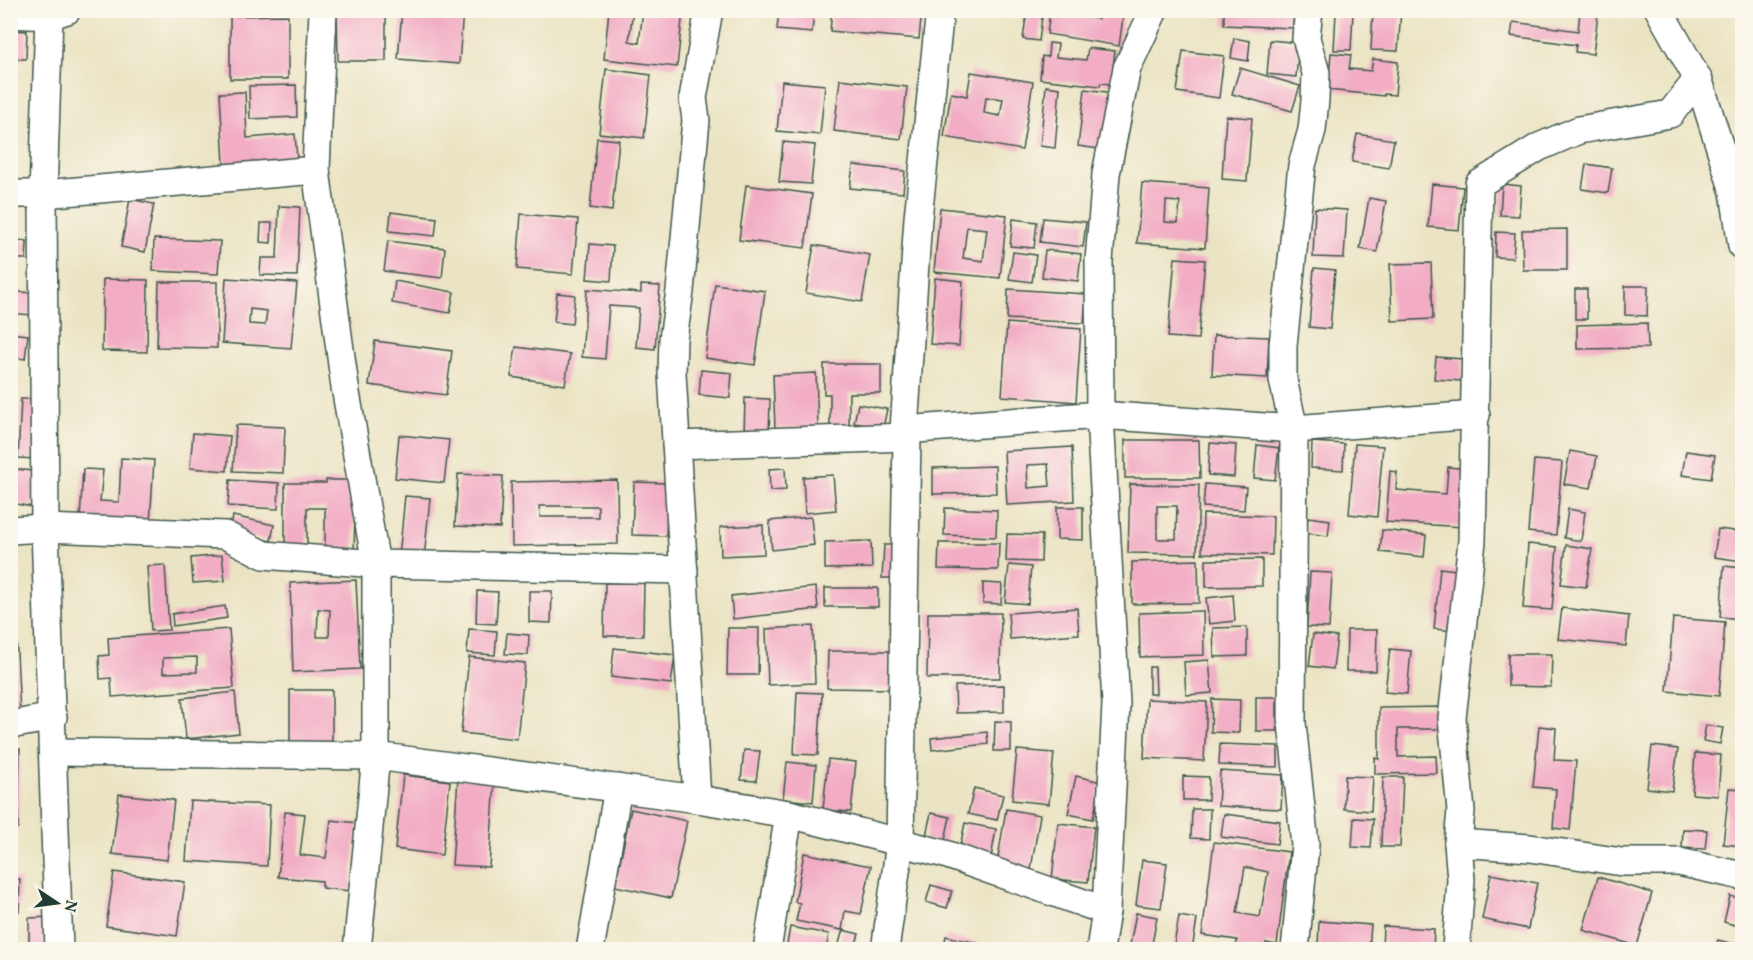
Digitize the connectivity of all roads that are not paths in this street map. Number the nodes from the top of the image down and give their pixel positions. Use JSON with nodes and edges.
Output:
{"nodes":[{"id":1,"x":323,"y":10,"type":"edge"},
{"id":2,"x":709,"y":10,"type":"edge"},
{"id":3,"x":940,"y":10,"type":"edge"},
{"id":4,"x":1154,"y":10,"type":"edge"},
{"id":5,"x":1309,"y":10,"type":"edge"},
{"id":6,"x":1659,"y":10,"type":"edge"},
{"id":7,"x":58,"y":13,"type":"edge"},
{"id":8,"x":10,"y":14,"type":"edge"},
{"id":9,"x":1697,"y":80,"type":"junction"},
{"id":10,"x":316,"y":170,"type":"junction"},
{"id":11,"x":10,"y":194,"type":"edge"},
{"id":12,"x":43,"y":194,"type":"junction"},
{"id":13,"x":1743,"y":246,"type":"edge"},
{"id":14,"x":1100,"y":415,"type":"junction"},
{"id":15,"x":1476,"y":415,"type":"junction"},
{"id":16,"x":1294,"y":429,"type":"junction"},
{"id":17,"x":906,"y":434,"type":"junction"},
{"id":18,"x":676,"y":445,"type":"junction"},
{"id":19,"x":45,"y":528,"type":"junction"},
{"id":20,"x":10,"y":530,"type":"edge"},
{"id":21,"x":376,"y":564,"type":"junction"},
{"id":22,"x":684,"y":570,"type":"junction"},
{"id":23,"x":53,"y":717,"type":"junction"},
{"id":24,"x":10,"y":725,"type":"edge"},
{"id":25,"x":54,"y":752,"type":"junction"},
{"id":26,"x":376,"y":756,"type":"junction"},
{"id":27,"x":618,"y":788,"type":"junction"},
{"id":28,"x":697,"y":800,"type":"junction"},
{"id":29,"x":789,"y":814,"type":"junction"},
{"id":30,"x":900,"y":843,"type":"junction"},
{"id":31,"x":1458,"y":843,"type":"junction"},
{"id":32,"x":1743,"y":876,"type":"edge"},
{"id":33,"x":1106,"y":911,"type":"junction"},
{"id":34,"x":59,"y":950,"type":"edge"},
{"id":35,"x":357,"y":950,"type":"edge"},
{"id":36,"x":590,"y":950,"type":"edge"},
{"id":37,"x":767,"y":950,"type":"edge"},
{"id":38,"x":885,"y":950,"type":"edge"},
{"id":39,"x":1100,"y":950,"type":"edge"},
{"id":40,"x":1295,"y":950,"type":"edge"},
{"id":41,"x":1456,"y":950,"type":"edge"}],
"edges":[{"from":1,"to":10,"type":"street"},
{"from":2,"to":18,"type":"street"},
{"from":3,"to":17,"type":"street"},
{"from":4,"to":14,"type":"street"},
{"from":5,"to":16,"type":"street"},
{"from":6,"to":9,"type":"street"},
{"from":7,"to":8,"type":"street"},
{"from":7,"to":12,"type":"street"},
{"from":9,"to":13,"type":"street"},
{"from":9,"to":15,"type":"street"},
{"from":10,"to":12,"type":"street"},
{"from":10,"to":21,"type":"street"},
{"from":11,"to":12,"type":"street"},
{"from":12,"to":19,"type":"street"},
{"from":14,"to":16,"type":"street"},
{"from":14,"to":17,"type":"street"},
{"from":14,"to":33,"type":"street"},
{"from":15,"to":16,"type":"street"},
{"from":15,"to":31,"type":"street"},
{"from":16,"to":40,"type":"street"},
{"from":17,"to":18,"type":"street"},
{"from":17,"to":30,"type":"street"},
{"from":18,"to":22,"type":"street"},
{"from":19,"to":20,"type":"street"},
{"from":19,"to":21,"type":"street"},
{"from":19,"to":23,"type":"street"},
{"from":21,"to":22,"type":"street"},
{"from":21,"to":26,"type":"street"},
{"from":22,"to":28,"type":"street"},
{"from":23,"to":24,"type":"street"},
{"from":23,"to":25,"type":"street"},
{"from":25,"to":26,"type":"street"},
{"from":25,"to":34,"type":"street"},
{"from":26,"to":27,"type":"street"},
{"from":26,"to":35,"type":"street"},
{"from":27,"to":28,"type":"street"},
{"from":27,"to":36,"type":"street"},
{"from":28,"to":29,"type":"street"},
{"from":29,"to":30,"type":"street"},
{"from":29,"to":37,"type":"street"},
{"from":30,"to":33,"type":"street"},
{"from":30,"to":38,"type":"street"},
{"from":31,"to":32,"type":"street"},
{"from":31,"to":41,"type":"street"},
{"from":33,"to":39,"type":"street"}]}
